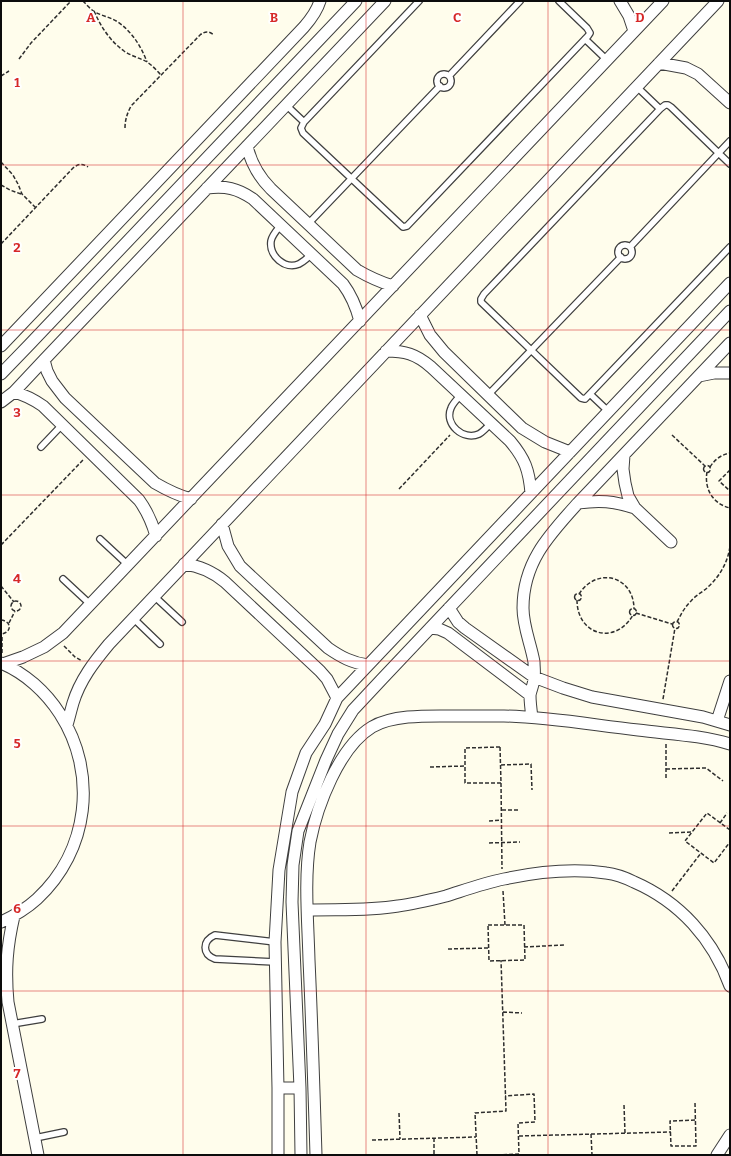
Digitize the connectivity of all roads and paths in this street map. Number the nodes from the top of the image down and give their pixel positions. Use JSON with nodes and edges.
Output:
{"nodes":[{"id":1,"x":71,"y":1,"type":"edge"},
{"id":2,"x":74,"y":1,"type":"edge"},
{"id":3,"x":82,"y":1,"type":"edge"},
{"id":4,"x":320,"y":1,"type":"edge"},
{"id":5,"x":356,"y":1,"type":"edge"},
{"id":6,"x":385,"y":1,"type":"edge"},
{"id":7,"x":419,"y":1,"type":"edge"},
{"id":8,"x":520,"y":1,"type":"edge"},
{"id":9,"x":559,"y":1,"type":"edge"},
{"id":10,"x":620,"y":1,"type":"edge"},
{"id":11,"x":663,"y":1,"type":"edge"},
{"id":12,"x":718,"y":1,"type":"edge"},
{"id":13,"x":94,"y":11,"type":"junction"},
{"id":14,"x":634,"y":31,"type":"junction"},
{"id":15,"x":214,"y":35,"type":"dead end"},
{"id":16,"x":585,"y":38,"type":"junction"},
{"id":17,"x":19,"y":59,"type":"dead end"},
{"id":18,"x":607,"y":60,"type":"junction"},
{"id":19,"x":147,"y":62,"type":"junction"},
{"id":20,"x":659,"y":63,"type":"junction"},
{"id":21,"x":9,"y":71,"type":"dead end"},
{"id":22,"x":161,"y":75,"type":"junction"},
{"id":23,"x":1,"y":76,"type":"edge"},
{"id":24,"x":449,"y":76,"type":"junction"},
{"id":25,"x":440,"y":86,"type":"junction"},
{"id":26,"x":637,"y":87,"type":"junction"},
{"id":27,"x":730,"y":103,"type":"edge"},
{"id":28,"x":286,"y":105,"type":"junction"},
{"id":29,"x":660,"y":109,"type":"junction"},
{"id":30,"x":304,"y":122,"type":"junction"},
{"id":31,"x":125,"y":128,"type":"dead end"},
{"id":32,"x":730,"y":141,"type":"edge"},
{"id":33,"x":247,"y":146,"type":"junction"},
{"id":34,"x":719,"y":153,"type":"junction"},
{"id":35,"x":1,"y":162,"type":"edge"},
{"id":36,"x":730,"y":164,"type":"edge"},
{"id":37,"x":88,"y":167,"type":"dead end"},
{"id":38,"x":351,"y":179,"type":"junction"},
{"id":39,"x":1,"y":185,"type":"edge"},
{"id":40,"x":207,"y":188,"type":"junction"},
{"id":41,"x":22,"y":194,"type":"junction"},
{"id":42,"x":35,"y":207,"type":"junction"},
{"id":43,"x":308,"y":224,"type":"junction"},
{"id":44,"x":280,"y":225,"type":"junction"},
{"id":45,"x":1,"y":244,"type":"edge"},
{"id":46,"x":630,"y":246,"type":"junction"},
{"id":47,"x":730,"y":247,"type":"edge"},
{"id":48,"x":312,"y":254,"type":"junction"},
{"id":49,"x":621,"y":257,"type":"junction"},
{"id":50,"x":730,"y":283,"type":"edge"},
{"id":51,"x":393,"y":286,"type":"junction"},
{"id":52,"x":730,"y":312,"type":"edge"},
{"id":53,"x":420,"y":315,"type":"junction"},
{"id":54,"x":360,"y":321,"type":"junction"},
{"id":55,"x":730,"y":343,"type":"edge"},
{"id":56,"x":1,"y":346,"type":"edge"},
{"id":57,"x":531,"y":350,"type":"junction"},
{"id":58,"x":386,"y":351,"type":"junction"},
{"id":59,"x":44,"y":360,"type":"junction"},
{"id":60,"x":730,"y":373,"type":"edge"},
{"id":61,"x":1,"y":374,"type":"edge"},
{"id":62,"x":699,"y":376,"type":"junction"},
{"id":63,"x":628,"y":391,"type":"junction"},
{"id":64,"x":14,"y":392,"type":"junction"},
{"id":65,"x":590,"y":394,"type":"junction"},
{"id":66,"x":461,"y":395,"type":"junction"},
{"id":67,"x":488,"y":395,"type":"junction"},
{"id":68,"x":1,"y":402,"type":"edge"},
{"id":69,"x":642,"y":404,"type":"junction"},
{"id":70,"x":608,"y":411,"type":"junction"},
{"id":71,"x":491,"y":423,"type":"junction"},
{"id":72,"x":597,"y":423,"type":"junction"},
{"id":73,"x":62,"y":425,"type":"junction"},
{"id":74,"x":456,"y":430,"type":"junction"},
{"id":75,"x":672,"y":435,"type":"dead end"},
{"id":76,"x":611,"y":436,"type":"junction"},
{"id":77,"x":41,"y":447,"type":"dead end"},
{"id":78,"x":90,"y":452,"type":"junction"},
{"id":79,"x":570,"y":452,"type":"junction"},
{"id":80,"x":730,"y":453,"type":"edge"},
{"id":81,"x":624,"y":455,"type":"junction"},
{"id":82,"x":705,"y":466,"type":"junction"},
{"id":83,"x":710,"y":467,"type":"junction"},
{"id":84,"x":730,"y":470,"type":"edge"},
{"id":85,"x":707,"y":472,"type":"junction"},
{"id":86,"x":399,"y":489,"type":"dead end"},
{"id":87,"x":730,"y":491,"type":"edge"},
{"id":88,"x":531,"y":493,"type":"junction"},
{"id":89,"x":191,"y":499,"type":"junction"},
{"id":90,"x":578,"y":503,"type":"junction"},
{"id":91,"x":635,"y":508,"type":"junction"},
{"id":92,"x":730,"y":508,"type":"edge"},
{"id":93,"x":222,"y":524,"type":"junction"},
{"id":94,"x":156,"y":536,"type":"junction"},
{"id":95,"x":100,"y":539,"type":"dead end"},
{"id":96,"x":671,"y":542,"type":"dead end"},
{"id":97,"x":1,"y":545,"type":"edge"},
{"id":98,"x":730,"y":546,"type":"edge"},
{"id":99,"x":184,"y":564,"type":"junction"},
{"id":100,"x":128,"y":565,"type":"junction"},
{"id":101,"x":63,"y":579,"type":"dead end"},
{"id":102,"x":1,"y":586,"type":"edge"},
{"id":103,"x":579,"y":594,"type":"junction"},
{"id":104,"x":154,"y":596,"type":"junction"},
{"id":105,"x":577,"y":600,"type":"junction"},
{"id":106,"x":14,"y":602,"type":"junction"},
{"id":107,"x":91,"y":605,"type":"junction"},
{"id":108,"x":449,"y":608,"type":"junction"},
{"id":109,"x":634,"y":609,"type":"junction"},
{"id":110,"x":15,"y":611,"type":"junction"},
{"id":111,"x":636,"y":614,"type":"junction"},
{"id":112,"x":633,"y":616,"type":"junction"},
{"id":113,"x":133,"y":618,"type":"junction"},
{"id":114,"x":1,"y":620,"type":"edge"},
{"id":115,"x":182,"y":622,"type":"dead end"},
{"id":116,"x":677,"y":622,"type":"junction"},
{"id":117,"x":9,"y":624,"type":"junction"},
{"id":118,"x":672,"y":624,"type":"junction"},
{"id":119,"x":430,"y":628,"type":"junction"},
{"id":120,"x":675,"y":628,"type":"junction"},
{"id":121,"x":2,"y":634,"type":"edge"},
{"id":122,"x":160,"y":644,"type":"dead end"},
{"id":123,"x":64,"y":646,"type":"dead end"},
{"id":124,"x":82,"y":661,"type":"dead end"},
{"id":125,"x":2,"y":663,"type":"edge"},
{"id":126,"x":368,"y":665,"type":"junction"},
{"id":127,"x":534,"y":677,"type":"junction"},
{"id":128,"x":730,"y":681,"type":"edge"},
{"id":129,"x":530,"y":695,"type":"junction"},
{"id":130,"x":337,"y":698,"type":"junction"},
{"id":131,"x":661,"y":709,"type":"junction"},
{"id":132,"x":532,"y":717,"type":"junction"},
{"id":133,"x":725,"y":723,"type":"edge"},
{"id":134,"x":67,"y":725,"type":"junction"},
{"id":135,"x":666,"y":734,"type":"junction"},
{"id":136,"x":726,"y":743,"type":"edge"},
{"id":137,"x":501,"y":765,"type":"junction"},
{"id":138,"x":465,"y":766,"type":"junction"},
{"id":139,"x":430,"y":767,"type":"dead end"},
{"id":140,"x":666,"y":769,"type":"junction"},
{"id":141,"x":666,"y":778,"type":"dead end"},
{"id":142,"x":723,"y":781,"type":"dead end"},
{"id":143,"x":501,"y":783,"type":"junction"},
{"id":144,"x":532,"y":790,"type":"dead end"},
{"id":145,"x":502,"y":810,"type":"junction"},
{"id":146,"x":519,"y":810,"type":"dead end"},
{"id":147,"x":726,"y":813,"type":"dead end"},
{"id":148,"x":489,"y":820,"type":"dead end"},
{"id":149,"x":502,"y":820,"type":"junction"},
{"id":150,"x":720,"y":823,"type":"junction"},
{"id":151,"x":730,"y":830,"type":"edge"},
{"id":152,"x":693,"y":832,"type":"junction"},
{"id":153,"x":669,"y":834,"type":"dead end"},
{"id":154,"x":502,"y":842,"type":"junction"},
{"id":155,"x":520,"y":842,"type":"dead end"},
{"id":156,"x":730,"y":842,"type":"edge"},
{"id":157,"x":489,"y":843,"type":"dead end"},
{"id":158,"x":701,"y":853,"type":"junction"},
{"id":159,"x":502,"y":879,"type":"junction"},
{"id":160,"x":666,"y":899,"type":"junction"},
{"id":161,"x":308,"y":910,"type":"junction"},
{"id":162,"x":14,"y":916,"type":"junction"},
{"id":163,"x":1,"y":922,"type":"edge"},
{"id":164,"x":505,"y":925,"type":"junction"},
{"id":165,"x":275,"y":942,"type":"junction"},
{"id":166,"x":564,"y":945,"type":"dead end"},
{"id":167,"x":524,"y":947,"type":"junction"},
{"id":168,"x":489,"y":948,"type":"junction"},
{"id":169,"x":448,"y":949,"type":"dead end"},
{"id":170,"x":501,"y":960,"type":"junction"},
{"id":171,"x":276,"y":962,"type":"junction"},
{"id":172,"x":730,"y":986,"type":"edge"},
{"id":173,"x":503,"y":1012,"type":"junction"},
{"id":174,"x":522,"y":1013,"type":"dead end"},
{"id":175,"x":42,"y":1019,"type":"dead end"},
{"id":176,"x":12,"y":1024,"type":"junction"},
{"id":177,"x":278,"y":1088,"type":"junction"},
{"id":178,"x":300,"y":1088,"type":"junction"},
{"id":179,"x":505,"y":1096,"type":"junction"},
{"id":180,"x":695,"y":1103,"type":"dead end"},
{"id":181,"x":624,"y":1105,"type":"dead end"},
{"id":182,"x":399,"y":1113,"type":"dead end"},
{"id":183,"x":695,"y":1120,"type":"junction"},
{"id":184,"x":64,"y":1132,"type":"dead end"},
{"id":185,"x":671,"y":1132,"type":"junction"},
{"id":186,"x":625,"y":1133,"type":"junction"},
{"id":187,"x":591,"y":1134,"type":"junction"},
{"id":188,"x":730,"y":1135,"type":"edge"},
{"id":189,"x":519,"y":1136,"type":"junction"},
{"id":190,"x":476,"y":1137,"type":"junction"},
{"id":191,"x":35,"y":1138,"type":"junction"},
{"id":192,"x":434,"y":1138,"type":"junction"},
{"id":193,"x":372,"y":1140,"type":"dead end"},
{"id":194,"x":400,"y":1140,"type":"junction"},
{"id":195,"x":38,"y":1155,"type":"edge"},
{"id":196,"x":278,"y":1155,"type":"edge"},
{"id":197,"x":301,"y":1155,"type":"edge"},
{"id":198,"x":316,"y":1155,"type":"edge"},
{"id":199,"x":434,"y":1155,"type":"edge"},
{"id":200,"x":477,"y":1155,"type":"edge"},
{"id":201,"x":497,"y":1155,"type":"edge"},
{"id":202,"x":507,"y":1155,"type":"edge"},
{"id":203,"x":592,"y":1155,"type":"edge"},
{"id":204,"x":717,"y":1155,"type":"edge"}],
"edges":[{"from":1,"to":17,"type":"path"},
{"from":2,"to":3,"type":"path"},
{"from":3,"to":13,"type":"path"},
{"from":4,"to":56,"type":"street"},
{"from":5,"to":61,"type":"street"},
{"from":6,"to":28,"type":"street"},
{"from":7,"to":30,"type":"lane"},
{"from":8,"to":24,"type":"lane"},
{"from":9,"to":16,"type":"lane"},
{"from":10,"to":14,"type":"street"},
{"from":11,"to":14,"type":"street"},
{"from":12,"to":20,"type":"street"},
{"from":13,"to":19,"type":"path"},
{"from":13,"to":19,"type":"path"},
{"from":14,"to":18,"type":"street"},
{"from":15,"to":22,"type":"path"},
{"from":16,"to":18,"type":"lane"},
{"from":16,"to":38,"type":"lane"},
{"from":18,"to":51,"type":"street"},
{"from":19,"to":22,"type":"path"},
{"from":20,"to":26,"type":"street"},
{"from":20,"to":27,"type":"street"},
{"from":21,"to":23,"type":"path"},
{"from":22,"to":31,"type":"path"},
{"from":24,"to":25,"type":"lane"},
{"from":24,"to":25,"type":"lane"},
{"from":25,"to":38,"type":"lane"},
{"from":26,"to":29,"type":"lane"},
{"from":26,"to":53,"type":"street"},
{"from":28,"to":30,"type":"lane"},
{"from":28,"to":33,"type":"street"},
{"from":29,"to":34,"type":"lane"},
{"from":29,"to":57,"type":"lane"},
{"from":30,"to":38,"type":"lane"},
{"from":32,"to":34,"type":"lane"},
{"from":33,"to":40,"type":"street"},
{"from":33,"to":43,"type":"street"},
{"from":34,"to":36,"type":"lane"},
{"from":34,"to":46,"type":"lane"},
{"from":35,"to":41,"type":"path"},
{"from":37,"to":42,"type":"path"},
{"from":38,"to":43,"type":"lane"},
{"from":39,"to":41,"type":"path"},
{"from":40,"to":44,"type":"street"},
{"from":40,"to":59,"type":"street"},
{"from":41,"to":42,"type":"path"},
{"from":42,"to":45,"type":"path"},
{"from":43,"to":51,"type":"street"},
{"from":44,"to":48,"type":"street"},
{"from":44,"to":48,"type":"lane"},
{"from":46,"to":49,"type":"lane"},
{"from":46,"to":49,"type":"lane"},
{"from":47,"to":65,"type":"lane"},
{"from":48,"to":54,"type":"street"},
{"from":49,"to":57,"type":"lane"},
{"from":50,"to":63,"type":"street"},
{"from":51,"to":54,"type":"street"},
{"from":52,"to":69,"type":"street"},
{"from":53,"to":58,"type":"street"},
{"from":53,"to":67,"type":"street"},
{"from":54,"to":89,"type":"street"},
{"from":55,"to":62,"type":"street"},
{"from":57,"to":65,"type":"lane"},
{"from":57,"to":67,"type":"lane"},
{"from":58,"to":66,"type":"street"},
{"from":58,"to":93,"type":"street"},
{"from":59,"to":64,"type":"street"},
{"from":59,"to":89,"type":"street"},
{"from":60,"to":62,"type":"street"},
{"from":62,"to":81,"type":"street"},
{"from":63,"to":69,"type":"street"},
{"from":63,"to":70,"type":"street"},
{"from":64,"to":68,"type":"street"},
{"from":64,"to":73,"type":"street"},
{"from":65,"to":70,"type":"lane"},
{"from":66,"to":71,"type":"street"},
{"from":66,"to":74,"type":"lane"},
{"from":67,"to":79,"type":"street"},
{"from":69,"to":76,"type":"street"},
{"from":70,"to":72,"type":"street"},
{"from":71,"to":74,"type":"lane"},
{"from":71,"to":88,"type":"street"},
{"from":72,"to":76,"type":"street"},
{"from":72,"to":79,"type":"street"},
{"from":73,"to":77,"type":"lane"},
{"from":73,"to":78,"type":"street"},
{"from":74,"to":86,"type":"path"},
{"from":75,"to":82,"type":"path"},
{"from":76,"to":108,"type":"street"},
{"from":78,"to":94,"type":"street"},
{"from":78,"to":97,"type":"path"},
{"from":79,"to":88,"type":"street"},
{"from":80,"to":83,"type":"path"},
{"from":81,"to":90,"type":"street"},
{"from":81,"to":91,"type":"street"},
{"from":82,"to":83,"type":"path"},
{"from":82,"to":85,"type":"path"},
{"from":83,"to":85,"type":"path"},
{"from":84,"to":87,"type":"path"},
{"from":85,"to":92,"type":"path"},
{"from":88,"to":126,"type":"street"},
{"from":89,"to":94,"type":"street"},
{"from":90,"to":91,"type":"street"},
{"from":90,"to":127,"type":"street"},
{"from":91,"to":96,"type":"street"},
{"from":93,"to":99,"type":"street"},
{"from":93,"to":126,"type":"street"},
{"from":94,"to":100,"type":"street"},
{"from":95,"to":100,"type":"lane"},
{"from":98,"to":116,"type":"path"},
{"from":99,"to":104,"type":"street"},
{"from":99,"to":130,"type":"street"},
{"from":100,"to":107,"type":"street"},
{"from":101,"to":107,"type":"lane"},
{"from":102,"to":106,"type":"path"},
{"from":103,"to":105,"type":"path"},
{"from":103,"to":105,"type":"path"},
{"from":103,"to":109,"type":"path"},
{"from":104,"to":113,"type":"street"},
{"from":104,"to":115,"type":"lane"},
{"from":105,"to":112,"type":"path"},
{"from":106,"to":110,"type":"path"},
{"from":106,"to":110,"type":"path"},
{"from":107,"to":125,"type":"street"},
{"from":108,"to":119,"type":"street"},
{"from":108,"to":127,"type":"street"},
{"from":109,"to":111,"type":"path"},
{"from":109,"to":112,"type":"path"},
{"from":110,"to":117,"type":"path"},
{"from":111,"to":112,"type":"path"},
{"from":111,"to":118,"type":"path"},
{"from":113,"to":122,"type":"lane"},
{"from":113,"to":134,"type":"street"},
{"from":114,"to":117,"type":"path"},
{"from":116,"to":118,"type":"path"},
{"from":116,"to":120,"type":"path"},
{"from":117,"to":121,"type":"path"},
{"from":118,"to":120,"type":"path"},
{"from":119,"to":129,"type":"street"},
{"from":119,"to":178,"type":"street"},
{"from":120,"to":131,"type":"path"},
{"from":121,"to":125,"type":"path"},
{"from":123,"to":124,"type":"path"},
{"from":125,"to":134,"type":"street"},
{"from":126,"to":130,"type":"street"},
{"from":127,"to":129,"type":"street"},
{"from":127,"to":131,"type":"street"},
{"from":128,"to":133,"type":"street"},
{"from":129,"to":132,"type":"street"},
{"from":130,"to":165,"type":"street"},
{"from":131,"to":133,"type":"street"},
{"from":132,"to":135,"type":"street"},
{"from":132,"to":161,"type":"street"},
{"from":133,"to":136,"type":"street"},
{"from":134,"to":162,"type":"street"},
{"from":135,"to":136,"type":"street"},
{"from":135,"to":140,"type":"path"},
{"from":137,"to":138,"type":"path"},
{"from":137,"to":143,"type":"path"},
{"from":137,"to":144,"type":"path"},
{"from":138,"to":139,"type":"path"},
{"from":138,"to":143,"type":"path"},
{"from":140,"to":141,"type":"path"},
{"from":140,"to":142,"type":"path"},
{"from":143,"to":145,"type":"path"},
{"from":145,"to":146,"type":"path"},
{"from":145,"to":149,"type":"path"},
{"from":147,"to":150,"type":"path"},
{"from":148,"to":149,"type":"path"},
{"from":149,"to":154,"type":"path"},
{"from":150,"to":151,"type":"path"},
{"from":150,"to":152,"type":"path"},
{"from":152,"to":153,"type":"path"},
{"from":152,"to":158,"type":"path"},
{"from":154,"to":155,"type":"path"},
{"from":154,"to":157,"type":"path"},
{"from":154,"to":159,"type":"path"},
{"from":156,"to":158,"type":"path"},
{"from":158,"to":160,"type":"path"},
{"from":159,"to":160,"type":"street"},
{"from":159,"to":161,"type":"street"},
{"from":159,"to":164,"type":"path"},
{"from":160,"to":172,"type":"street"},
{"from":161,"to":198,"type":"street"},
{"from":162,"to":163,"type":"street"},
{"from":162,"to":176,"type":"street"},
{"from":164,"to":167,"type":"path"},
{"from":164,"to":168,"type":"path"},
{"from":165,"to":171,"type":"street"},
{"from":165,"to":171,"type":"lane"},
{"from":166,"to":167,"type":"path"},
{"from":167,"to":170,"type":"path"},
{"from":168,"to":169,"type":"path"},
{"from":168,"to":170,"type":"path"},
{"from":170,"to":173,"type":"path"},
{"from":171,"to":177,"type":"street"},
{"from":173,"to":174,"type":"path"},
{"from":173,"to":179,"type":"path"},
{"from":175,"to":176,"type":"lane"},
{"from":176,"to":191,"type":"street"},
{"from":177,"to":178,"type":"street"},
{"from":177,"to":196,"type":"street"},
{"from":178,"to":197,"type":"street"},
{"from":179,"to":189,"type":"path"},
{"from":179,"to":190,"type":"path"},
{"from":180,"to":183,"type":"path"},
{"from":181,"to":186,"type":"path"},
{"from":182,"to":194,"type":"path"},
{"from":183,"to":185,"type":"path"},
{"from":183,"to":185,"type":"path"},
{"from":184,"to":191,"type":"lane"},
{"from":185,"to":186,"type":"path"},
{"from":186,"to":187,"type":"path"},
{"from":187,"to":189,"type":"path"},
{"from":187,"to":203,"type":"path"},
{"from":188,"to":204,"type":"street"},
{"from":189,"to":202,"type":"path"},
{"from":190,"to":192,"type":"path"},
{"from":190,"to":200,"type":"path"},
{"from":191,"to":195,"type":"street"},
{"from":192,"to":194,"type":"path"},
{"from":192,"to":199,"type":"path"},
{"from":193,"to":194,"type":"path"},
{"from":201,"to":202,"type":"path"}]}
